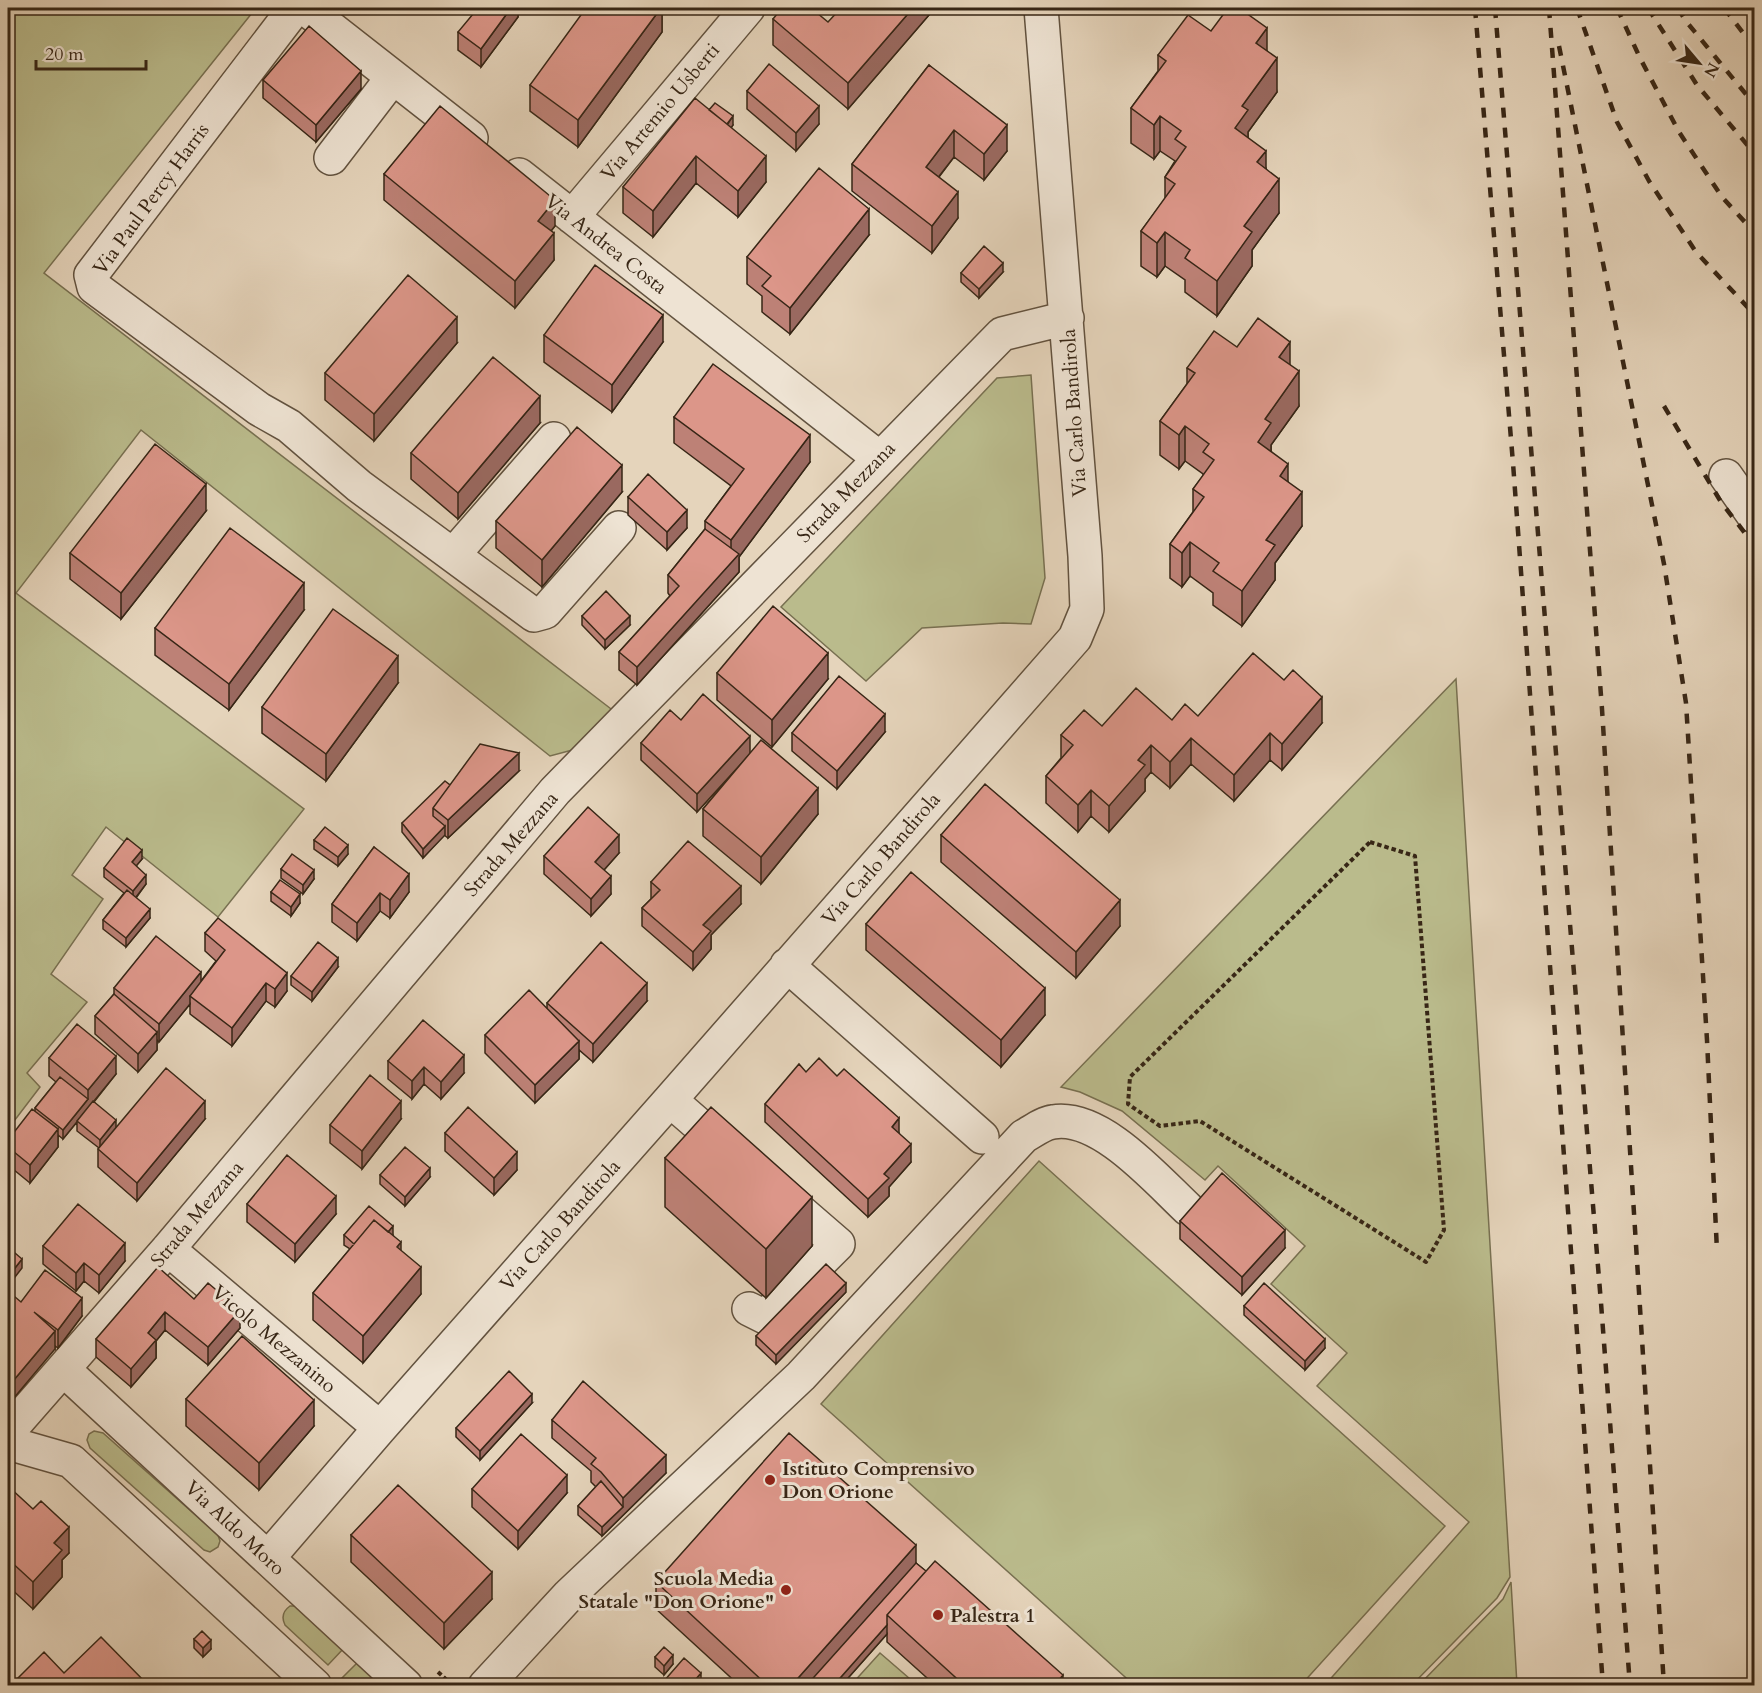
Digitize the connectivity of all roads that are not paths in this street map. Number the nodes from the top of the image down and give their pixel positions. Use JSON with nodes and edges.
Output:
{"nodes":[{"id":1,"x":295,"y":8,"type":"edge"},
{"id":2,"x":305,"y":8,"type":"edge"},
{"id":3,"x":748,"y":8,"type":"edge"},
{"id":4,"x":1041,"y":8,"type":"edge"},
{"id":5,"x":393,"y":77,"type":"junction"},
{"id":6,"x":331,"y":158,"type":"dead end"},
{"id":7,"x":572,"y":217,"type":"junction"},
{"id":8,"x":1066,"y":318,"type":"junction"},
{"id":9,"x":554,"y":439,"type":"dead end"},
{"id":10,"x":879,"y":458,"type":"junction"},
{"id":11,"x":1726,"y":476,"type":"dead end"},
{"id":12,"x":1755,"y":516,"type":"edge"},
{"id":13,"x":619,"y":528,"type":"dead end"},
{"id":14,"x":453,"y":555,"type":"junction"},
{"id":15,"x":788,"y":965,"type":"junction"},
{"id":16,"x":670,"y":1100,"type":"junction"},
{"id":17,"x":982,"y":1137,"type":"dead end"},
{"id":18,"x":1188,"y":1209,"type":"edge"},
{"id":19,"x":168,"y":1249,"type":"junction"},
{"id":20,"x":749,"y":1309,"type":"dead end"},
{"id":21,"x":64,"y":1370,"type":"junction"},
{"id":22,"x":380,"y":1428,"type":"junction"},
{"id":23,"x":8,"y":1432,"type":"edge"},
{"id":24,"x":8,"y":1443,"type":"edge"},
{"id":25,"x":268,"y":1558,"type":"junction"},
{"id":26,"x":489,"y":1684,"type":"edge"},
{"id":27,"x":315,"y":1686,"type":"edge"},
{"id":28,"x":406,"y":1686,"type":"edge"}],
"edges":[{"from":1,"to":14,"type":"street","name":"Via Paul Percy Harris"},
{"from":2,"to":5,"type":"street","name":"Via Andrea Costa"},
{"from":3,"to":7,"type":"street","name":"Via Artemio Usberti"},
{"from":4,"to":8,"type":"street","name":"Via Carlo Bandirola"},
{"from":5,"to":6,"type":"street"},
{"from":5,"to":7,"type":"street","name":"Via Andrea Costa"},
{"from":7,"to":10,"type":"street","name":"Via Andrea Costa"},
{"from":8,"to":10,"type":"street","name":"Strada Mezzana"},
{"from":8,"to":15,"type":"street","name":"Via Carlo Bandirola"},
{"from":9,"to":14,"type":"street"},
{"from":10,"to":19,"type":"street","name":"Strada Mezzana"},
{"from":11,"to":12,"type":"street"},
{"from":13,"to":14,"type":"street","name":"Via Paul Percy Harris"},
{"from":15,"to":16,"type":"street","name":"Via Carlo Bandirola"},
{"from":15,"to":17,"type":"street"},
{"from":16,"to":20,"type":"street"},
{"from":16,"to":22,"type":"street","name":"Via Carlo Bandirola"},
{"from":18,"to":26,"type":"street"},
{"from":19,"to":21,"type":"street","name":"Strada Mezzana"},
{"from":19,"to":22,"type":"street","name":"Vicolo Mezzanino"},
{"from":21,"to":23,"type":"street","name":"Strada Mezzana"},
{"from":21,"to":25,"type":"street","name":"Via Aldo Moro"},
{"from":22,"to":25,"type":"street","name":"Via Carlo Bandirola"},
{"from":24,"to":27,"type":"street"},
{"from":25,"to":28,"type":"street","name":"Via Aldo Moro"}]}
